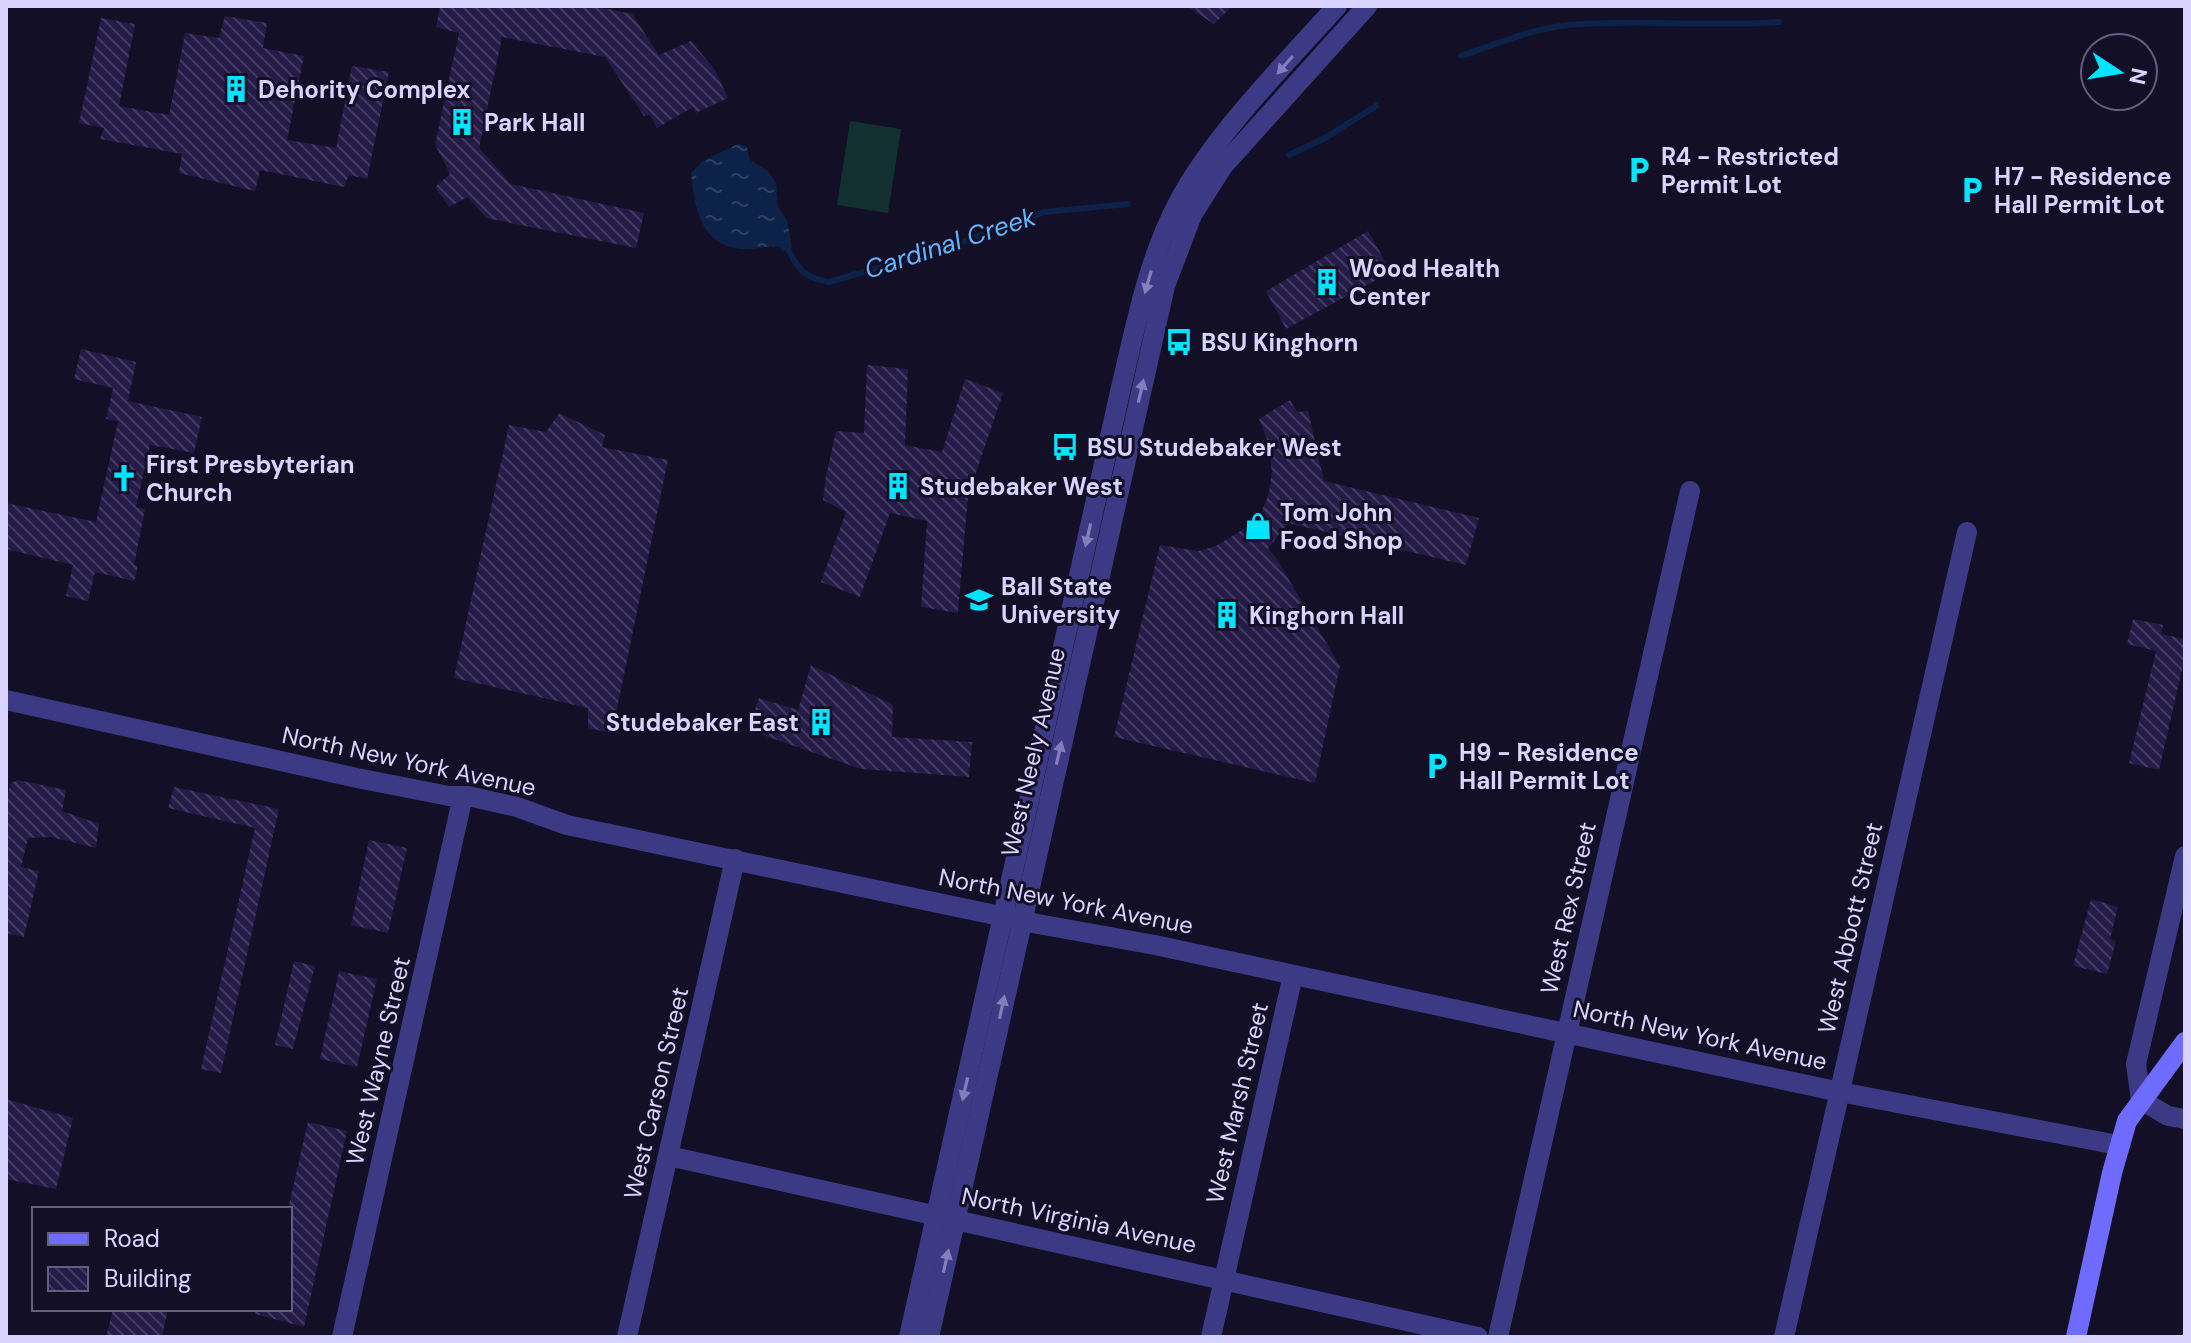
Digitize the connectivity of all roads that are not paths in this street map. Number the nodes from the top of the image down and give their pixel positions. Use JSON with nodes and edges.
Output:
{"nodes":[{"id":1,"x":1337,"y":6,"type":"edge"},
{"id":2,"x":1367,"y":6,"type":"edge"},
{"id":3,"x":1690,"y":491,"type":"dead end"},
{"id":4,"x":1967,"y":532,"type":"dead end"},
{"id":5,"x":6,"y":700,"type":"edge"},
{"id":6,"x":463,"y":796,"type":"junction"},
{"id":7,"x":2185,"y":856,"type":"edge"},
{"id":8,"x":735,"y":859,"type":"junction"},
{"id":9,"x":1012,"y":918,"type":"junction"},
{"id":10,"x":1293,"y":975,"type":"junction"},
{"id":11,"x":1568,"y":1032,"type":"junction"},
{"id":12,"x":2185,"y":1042,"type":"edge"},
{"id":13,"x":1840,"y":1092,"type":"junction"},
{"id":14,"x":2141,"y":1100,"type":"junction"},
{"id":15,"x":2185,"y":1119,"type":"edge"},
{"id":16,"x":2118,"y":1145,"type":"junction"},
{"id":17,"x":669,"y":1156,"type":"junction"},
{"id":18,"x":946,"y":1217,"type":"junction"},
{"id":19,"x":1224,"y":1279,"type":"junction"},
{"id":20,"x":342,"y":1337,"type":"edge"},
{"id":21,"x":627,"y":1337,"type":"edge"},
{"id":22,"x":909,"y":1337,"type":"edge"},
{"id":23,"x":929,"y":1337,"type":"edge"},
{"id":24,"x":1211,"y":1337,"type":"edge"},
{"id":25,"x":1478,"y":1337,"type":"edge"},
{"id":26,"x":1498,"y":1337,"type":"edge"},
{"id":27,"x":1784,"y":1337,"type":"edge"},
{"id":28,"x":2076,"y":1337,"type":"edge"}],
"edges":[{"from":1,"to":9,"type":"street","name":"West Neely Avenue","one_way":true},
{"from":9,"to":2,"type":"street","name":"West Neely Avenue","one_way":true},
{"from":3,"to":11,"type":"street","name":"West Rex Street"},
{"from":4,"to":13,"type":"street","name":"West Abbott Street"},
{"from":5,"to":6,"type":"street","name":"North New York Avenue"},
{"from":6,"to":8,"type":"street","name":"North New York Avenue"},
{"from":6,"to":20,"type":"street","name":"West Wayne Street"},
{"from":7,"to":14,"type":"street"},
{"from":8,"to":9,"type":"street","name":"North New York Avenue"},
{"from":8,"to":17,"type":"street","name":"West Carson Street"},
{"from":9,"to":10,"type":"street","name":"North New York Avenue"},
{"from":9,"to":18,"type":"street","name":"West Neely Avenue"},
{"from":10,"to":11,"type":"street","name":"North New York Avenue"},
{"from":10,"to":19,"type":"street","name":"West Marsh Street"},
{"from":11,"to":13,"type":"street","name":"North New York Avenue"},
{"from":11,"to":26,"type":"street","name":"West Rex Street"},
{"from":12,"to":14,"type":"main road"},
{"from":13,"to":16,"type":"street","name":"North New York Avenue"},
{"from":13,"to":27,"type":"street","name":"West Abbott Street"},
{"from":14,"to":15,"type":"street"},
{"from":14,"to":16,"type":"main road"},
{"from":16,"to":28,"type":"main road"},
{"from":17,"to":18,"type":"street","name":"North Virginia Avenue"},
{"from":17,"to":21,"type":"street","name":"West Carson Street"},
{"from":18,"to":19,"type":"street","name":"North Virginia Avenue"},
{"from":18,"to":22,"type":"street","name":"West Neely Avenue"},
{"from":23,"to":18,"type":"street","name":"West Neely Avenue","one_way":true},
{"from":19,"to":24,"type":"street","name":"West Marsh Street"},
{"from":19,"to":25,"type":"street","name":"North Virginia Avenue"}]}
